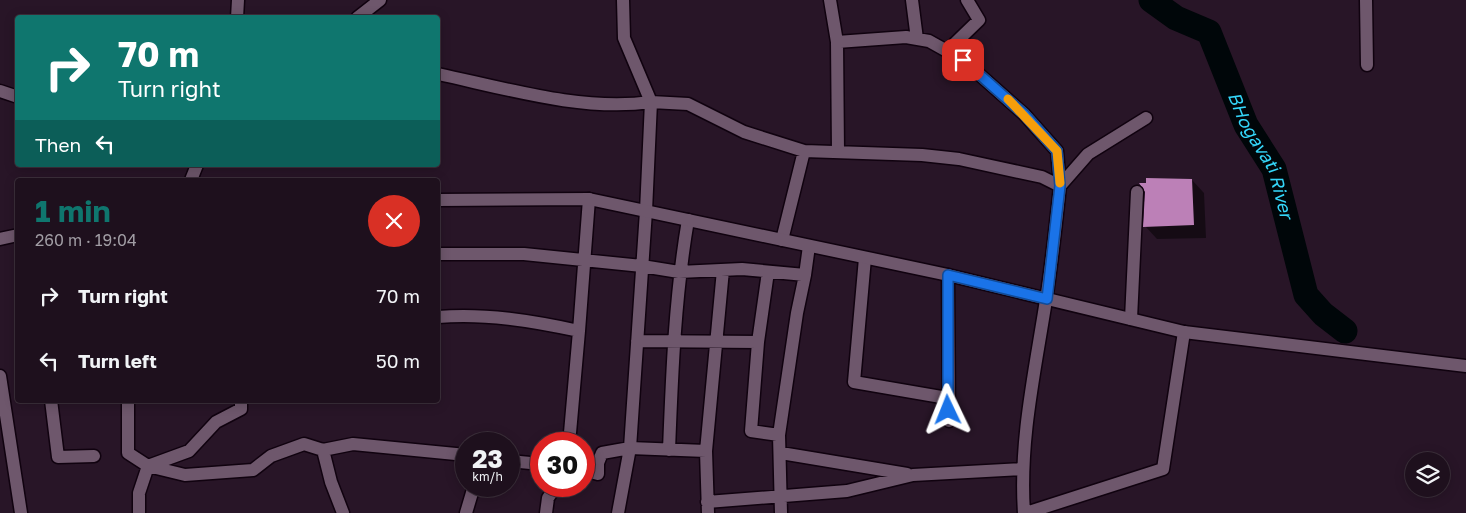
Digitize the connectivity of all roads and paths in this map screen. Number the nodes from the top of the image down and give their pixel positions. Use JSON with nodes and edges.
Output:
{"nodes":[{"id":1,"x":238,"y":0,"type":"edge"},
{"id":2,"x":380,"y":0,"type":"edge"},
{"id":3,"x":623,"y":0,"type":"edge"},
{"id":4,"x":830,"y":0,"type":"edge"},
{"id":5,"x":912,"y":0,"type":"edge"},
{"id":6,"x":967,"y":0,"type":"edge"},
{"id":7,"x":1366,"y":0,"type":"edge"},
{"id":8,"x":237,"y":15,"type":"edge"},
{"id":9,"x":360,"y":15,"type":"edge"},
{"id":10,"x":917,"y":39,"type":"junction"},
{"id":11,"x":837,"y":42,"type":"junction"},
{"id":12,"x":947,"y":51,"type":"junction"},
{"id":13,"x":1367,"y":66,"type":"dead end"},
{"id":14,"x":440,"y":74,"type":"edge"},
{"id":15,"x":0,"y":91,"type":"edge"},
{"id":16,"x":15,"y":96,"type":"edge"},
{"id":17,"x":651,"y":102,"type":"junction"},
{"id":18,"x":1146,"y":118,"type":"dead end"},
{"id":19,"x":804,"y":151,"type":"junction"},
{"id":20,"x":838,"y":152,"type":"junction"},
{"id":21,"x":1060,"y":186,"type":"junction"},
{"id":22,"x":1137,"y":192,"type":"dead end"},
{"id":23,"x":590,"y":199,"type":"junction"},
{"id":24,"x":440,"y":200,"type":"edge"},
{"id":25,"x":646,"y":211,"type":"junction"},
{"id":26,"x":688,"y":220,"type":"junction"},
{"id":27,"x":15,"y":236,"type":"edge"},
{"id":28,"x":0,"y":238,"type":"edge"},
{"id":29,"x":782,"y":240,"type":"junction"},
{"id":30,"x":809,"y":246,"type":"junction"},
{"id":31,"x":440,"y":254,"type":"edge"},
{"id":32,"x":865,"y":258,"type":"junction"},
{"id":33,"x":585,"y":261,"type":"junction"},
{"id":34,"x":642,"y":266,"type":"junction"},
{"id":35,"x":723,"y":270,"type":"junction"},
{"id":36,"x":679,"y":272,"type":"junction"},
{"id":37,"x":768,"y":272,"type":"junction"},
{"id":38,"x":805,"y":275,"type":"junction"},
{"id":39,"x":948,"y":275,"type":"junction"},
{"id":40,"x":1047,"y":299,"type":"junction"},
{"id":41,"x":440,"y":317,"type":"edge"},
{"id":42,"x":1131,"y":319,"type":"junction"},
{"id":43,"x":579,"y":331,"type":"junction"},
{"id":44,"x":1184,"y":332,"type":"junction"},
{"id":45,"x":673,"y":341,"type":"junction"},
{"id":46,"x":637,"y":342,"type":"junction"},
{"id":47,"x":717,"y":342,"type":"junction"},
{"id":48,"x":758,"y":342,"type":"junction"},
{"id":49,"x":1466,"y":366,"type":"edge"},
{"id":50,"x":0,"y":376,"type":"edge"},
{"id":51,"x":947,"y":398,"type":"junction"},
{"id":52,"x":51,"y":403,"type":"edge"},
{"id":53,"x":128,"y":403,"type":"edge"},
{"id":54,"x":241,"y":403,"type":"edge"},
{"id":55,"x":949,"y":421,"type":"dead end"},
{"id":56,"x":570,"y":432,"type":"edge"},
{"id":57,"x":779,"y":435,"type":"junction"},
{"id":58,"x":630,"y":448,"type":"junction"},
{"id":59,"x":323,"y":450,"type":"junction"},
{"id":60,"x":669,"y":450,"type":"junction"},
{"id":61,"x":706,"y":451,"type":"junction"},
{"id":62,"x":781,"y":453,"type":"junction"},
{"id":63,"x":455,"y":454,"type":"edge"},
{"id":64,"x":94,"y":456,"type":"dead end"},
{"id":65,"x":148,"y":466,"type":"junction"},
{"id":66,"x":1022,"y":469,"type":"junction"},
{"id":67,"x":595,"y":473,"type":"edge"},
{"id":68,"x":913,"y":475,"type":"junction"},
{"id":69,"x":471,"y":497,"type":"edge"},
{"id":70,"x":549,"y":497,"type":"edge"},
{"id":71,"x":780,"y":497,"type":"junction"},
{"id":72,"x":708,"y":508,"type":"edge"},
{"id":73,"x":21,"y":513,"type":"edge"},
{"id":74,"x":140,"y":513,"type":"edge"},
{"id":75,"x":343,"y":513,"type":"edge"},
{"id":76,"x":466,"y":513,"type":"edge"},
{"id":77,"x":546,"y":513,"type":"edge"},
{"id":78,"x":618,"y":513,"type":"edge"},
{"id":79,"x":781,"y":513,"type":"edge"},
{"id":80,"x":1025,"y":513,"type":"edge"}],
"edges":[{"from":1,"to":8,"type":"street"},
{"from":2,"to":9,"type":"street"},
{"from":3,"to":17,"type":"street"},
{"from":4,"to":11,"type":"street"},
{"from":5,"to":10,"type":"street"},
{"from":6,"to":12,"type":"street"},
{"from":7,"to":13,"type":"street"},
{"from":10,"to":11,"type":"street"},
{"from":10,"to":12,"type":"street"},
{"from":11,"to":20,"type":"street"},
{"from":12,"to":21,"type":"street"},
{"from":14,"to":17,"type":"street"},
{"from":15,"to":16,"type":"street"},
{"from":17,"to":19,"type":"street"},
{"from":17,"to":25,"type":"street"},
{"from":18,"to":21,"type":"street"},
{"from":19,"to":20,"type":"street"},
{"from":19,"to":29,"type":"street"},
{"from":20,"to":21,"type":"street"},
{"from":21,"to":40,"type":"street"},
{"from":22,"to":42,"type":"street"},
{"from":23,"to":24,"type":"street"},
{"from":23,"to":25,"type":"street"},
{"from":23,"to":33,"type":"street"},
{"from":25,"to":26,"type":"street"},
{"from":25,"to":34,"type":"street"},
{"from":26,"to":29,"type":"street"},
{"from":26,"to":36,"type":"street"},
{"from":27,"to":28,"type":"street"},
{"from":29,"to":30,"type":"street"},
{"from":30,"to":32,"type":"street"},
{"from":30,"to":38,"type":"street"},
{"from":31,"to":33,"type":"street"},
{"from":32,"to":39,"type":"street"},
{"from":32,"to":51,"type":"street"},
{"from":33,"to":34,"type":"street"},
{"from":33,"to":43,"type":"street"},
{"from":34,"to":36,"type":"street"},
{"from":34,"to":46,"type":"street"},
{"from":35,"to":36,"type":"street"},
{"from":35,"to":37,"type":"street"},
{"from":35,"to":47,"type":"street"},
{"from":36,"to":45,"type":"street"},
{"from":37,"to":38,"type":"street"},
{"from":37,"to":48,"type":"street"},
{"from":38,"to":57,"type":"street"},
{"from":39,"to":40,"type":"street"},
{"from":39,"to":51,"type":"street"},
{"from":40,"to":42,"type":"street"},
{"from":40,"to":66,"type":"street"},
{"from":41,"to":43,"type":"street"},
{"from":42,"to":44,"type":"street"},
{"from":43,"to":56,"type":"street"},
{"from":44,"to":49,"type":"street"},
{"from":44,"to":80,"type":"street"},
{"from":45,"to":46,"type":"street"},
{"from":45,"to":47,"type":"street"},
{"from":45,"to":60,"type":"street"},
{"from":46,"to":58,"type":"street"},
{"from":47,"to":48,"type":"street"},
{"from":47,"to":61,"type":"street"},
{"from":48,"to":57,"type":"street"},
{"from":50,"to":73,"type":"street"},
{"from":51,"to":55,"type":"street"},
{"from":52,"to":64,"type":"street"},
{"from":53,"to":65,"type":"street"},
{"from":54,"to":65,"type":"street"},
{"from":57,"to":62,"type":"street"},
{"from":58,"to":60,"type":"street"},
{"from":58,"to":67,"type":"street"},
{"from":58,"to":78,"type":"street"},
{"from":59,"to":63,"type":"street"},
{"from":59,"to":65,"type":"street"},
{"from":59,"to":75,"type":"street"},
{"from":60,"to":61,"type":"street"},
{"from":61,"to":72,"type":"street"},
{"from":62,"to":68,"type":"street"},
{"from":62,"to":71,"type":"street"},
{"from":65,"to":74,"type":"street"},
{"from":66,"to":68,"type":"street"},
{"from":66,"to":80,"type":"street"},
{"from":68,"to":71,"type":"street"},
{"from":69,"to":76,"type":"street"},
{"from":70,"to":77,"type":"street"},
{"from":71,"to":72,"type":"street"},
{"from":71,"to":79,"type":"street"}]}
